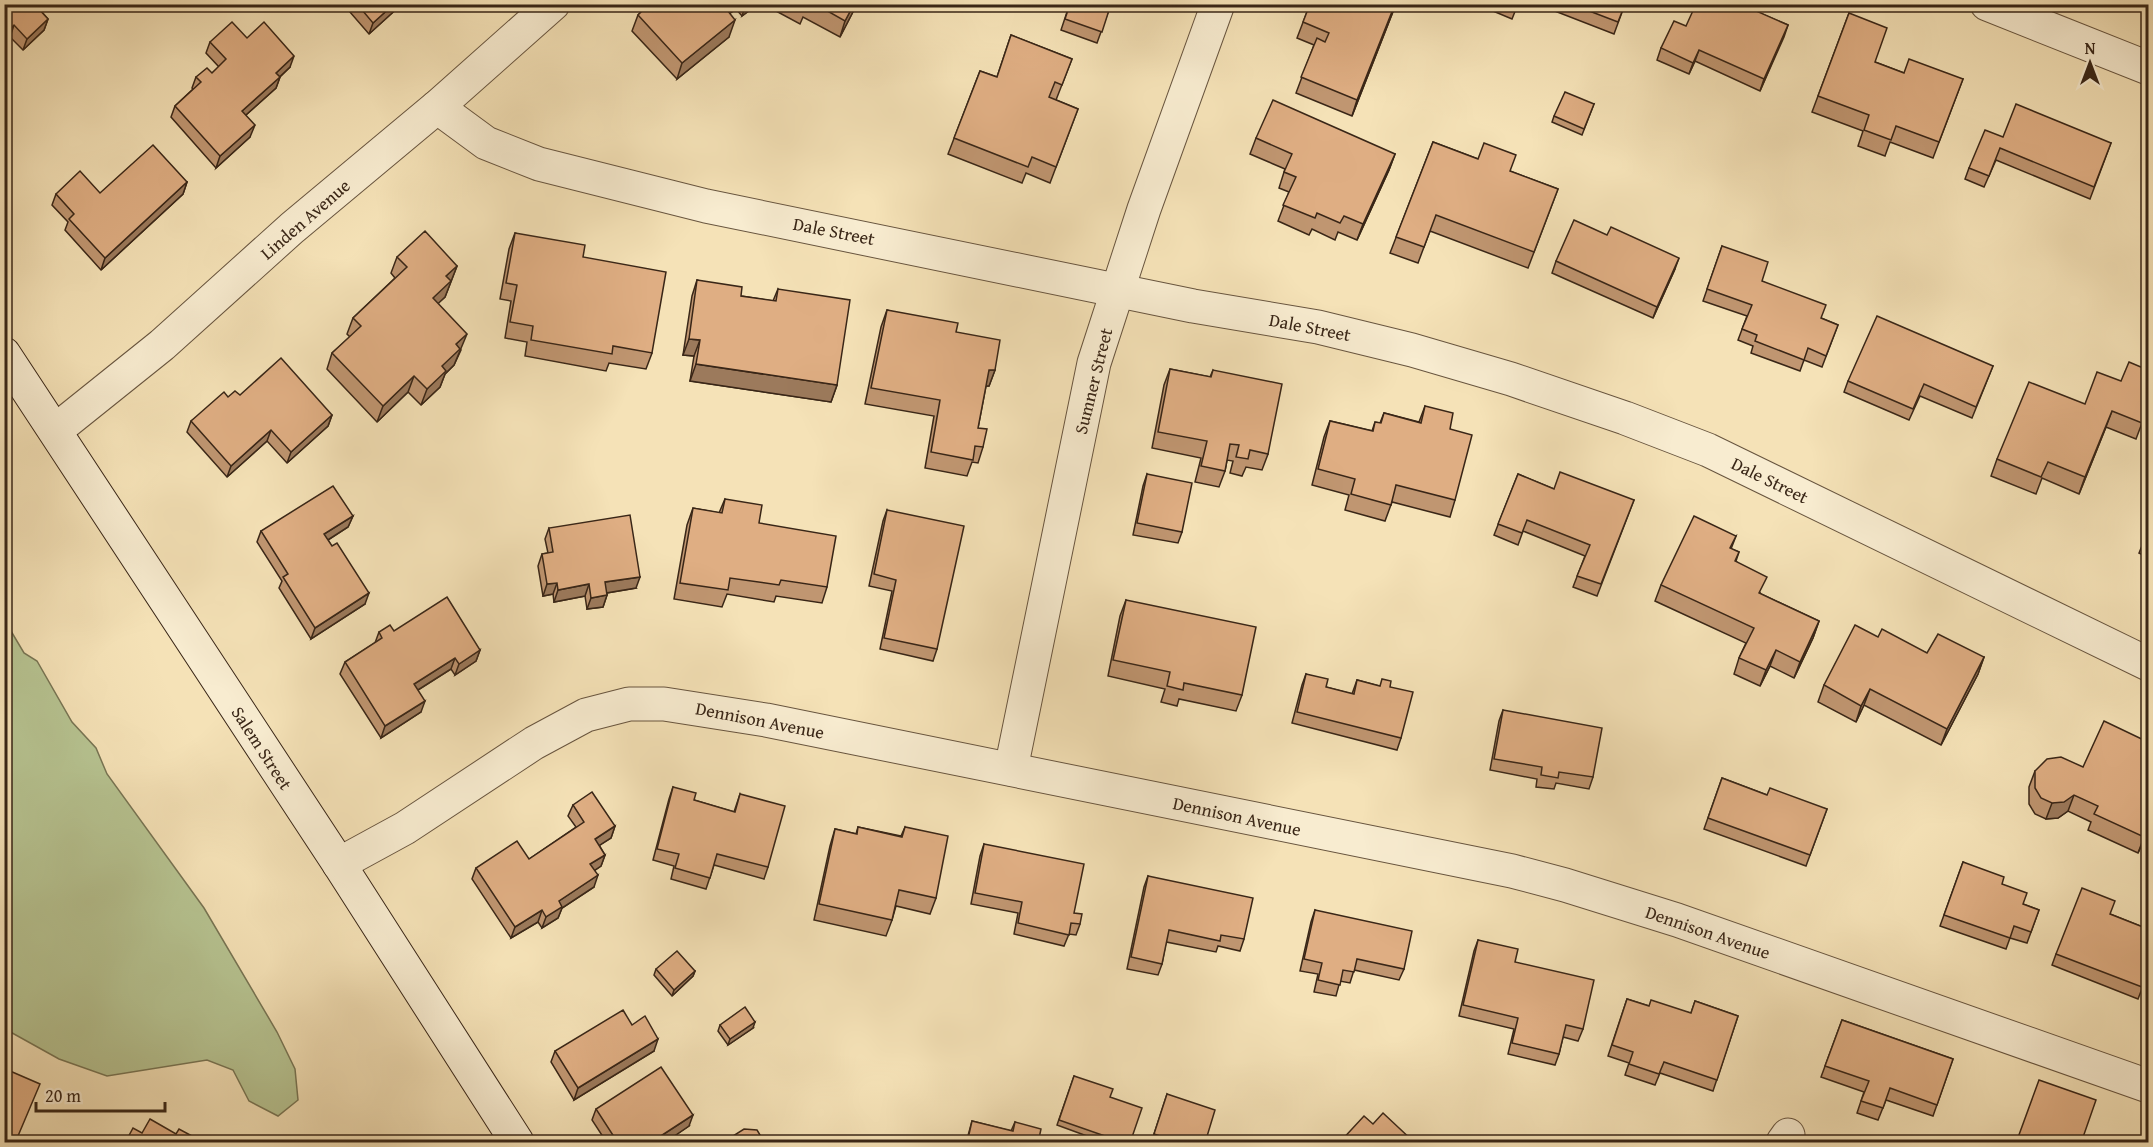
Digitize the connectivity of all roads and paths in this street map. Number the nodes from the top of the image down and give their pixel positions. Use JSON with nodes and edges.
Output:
{"nodes":[{"id":1,"x":553,"y":4,"type":"edge"},
{"id":2,"x":1218,"y":4,"type":"edge"},
{"id":3,"x":1987,"y":4,"type":"edge"},
{"id":4,"x":2148,"y":68,"type":"edge"},
{"id":5,"x":437,"y":107,"type":"junction"},
{"id":6,"x":1118,"y":291,"type":"junction"},
{"id":7,"x":4,"y":354,"type":"edge"},
{"id":8,"x":56,"y":430,"type":"junction"},
{"id":9,"x":2148,"y":664,"type":"edge"},
{"id":10,"x":1011,"y":769,"type":"junction"},
{"id":11,"x":339,"y":864,"type":"junction"},
{"id":12,"x":2148,"y":1086,"type":"edge"},
{"id":13,"x":515,"y":1142,"type":"edge"}],
"edges":[{"from":1,"to":5,"type":"street","name":"Linden Avenue"},
{"from":2,"to":6,"type":"street","name":"Sumner Street"},
{"from":3,"to":4,"type":"street"},
{"from":5,"to":6,"type":"street","name":"Dale Street"},
{"from":5,"to":8,"type":"street","name":"Linden Avenue"},
{"from":6,"to":9,"type":"street","name":"Dale Street"},
{"from":6,"to":10,"type":"street","name":"Sumner Street"},
{"from":7,"to":8,"type":"street","name":"Salem Street"},
{"from":8,"to":11,"type":"street","name":"Salem Street"},
{"from":10,"to":11,"type":"street","name":"Dennison Avenue"},
{"from":10,"to":12,"type":"street","name":"Dennison Avenue"},
{"from":11,"to":13,"type":"street","name":"Salem Street"}]}
